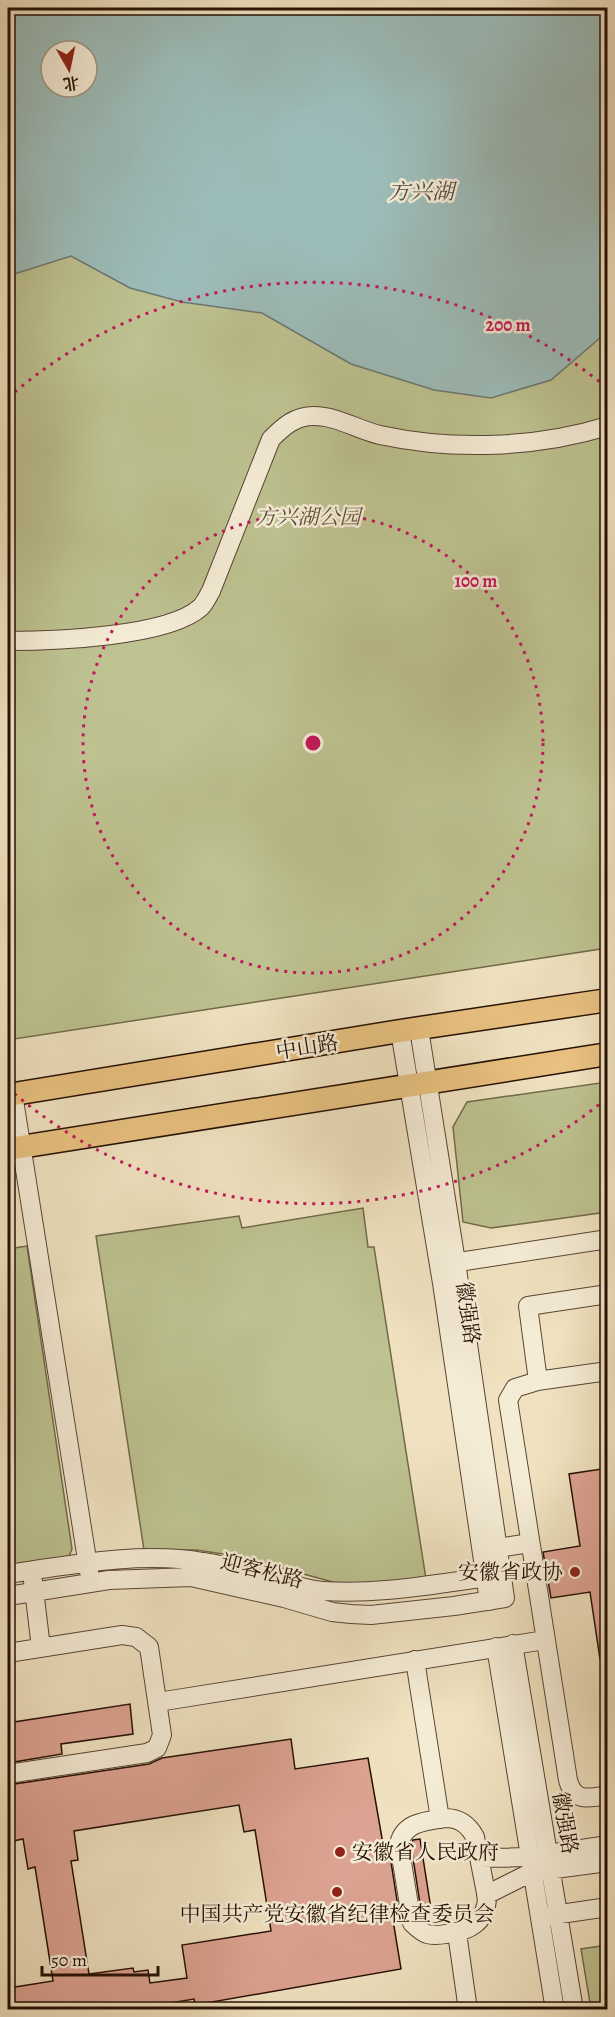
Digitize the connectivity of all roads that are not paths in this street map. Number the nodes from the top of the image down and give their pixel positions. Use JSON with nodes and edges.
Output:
{"nodes":[{"id":1,"x":608,"y":426,"type":"edge"},
{"id":2,"x":8,"y":641,"type":"edge"},
{"id":3,"x":608,"y":1000,"type":"edge"},
{"id":4,"x":410,"y":1030,"type":"junction"},
{"id":5,"x":608,"y":1054,"type":"edge"},
{"id":6,"x":418,"y":1084,"type":"junction"},
{"id":7,"x":10,"y":1095,"type":"edge"},
{"id":8,"x":14,"y":1148,"type":"edge"},
{"id":9,"x":608,"y":1239,"type":"edge"},
{"id":10,"x":447,"y":1264,"type":"junction"},
{"id":11,"x":608,"y":1294,"type":"edge"},
{"id":12,"x":608,"y":1371,"type":"edge"},
{"id":13,"x":537,"y":1381,"type":"junction"},
{"id":14,"x":530,"y":1543,"type":"junction"},
{"id":15,"x":489,"y":1550,"type":"junction"},
{"id":16,"x":87,"y":1562,"type":"junction"},
{"id":17,"x":32,"y":1570,"type":"junction"},
{"id":18,"x":8,"y":1574,"type":"edge"},
{"id":19,"x":493,"y":1577,"type":"junction"},
{"id":20,"x":90,"y":1583,"type":"junction"},
{"id":21,"x":34,"y":1592,"type":"junction"},
{"id":22,"x":8,"y":1596,"type":"edge"},
{"id":23,"x":497,"y":1599,"type":"joint"},
{"id":24,"x":545,"y":1640,"type":"junction"},
{"id":25,"x":504,"y":1646,"type":"junction"},
{"id":26,"x":41,"y":1648,"type":"junction"},
{"id":27,"x":8,"y":1653,"type":"edge"},
{"id":28,"x":415,"y":1660,"type":"junction"},
{"id":29,"x":158,"y":1701,"type":"junction"},
{"id":30,"x":8,"y":1774,"type":"edge"},
{"id":31,"x":608,"y":1795,"type":"edge"},
{"id":32,"x":440,"y":1819,"type":"junction"},
{"id":33,"x":608,"y":1845,"type":"edge"},
{"id":34,"x":479,"y":1858,"type":"junction"},
{"id":35,"x":549,"y":1862,"type":"junction"},
{"id":36,"x":608,"y":1862,"type":"edge"},
{"id":37,"x":531,"y":1865,"type":"junction"},
{"id":38,"x":486,"y":1894,"type":"junction"},
{"id":39,"x":608,"y":1907,"type":"edge"},
{"id":40,"x":558,"y":1914,"type":"junction"},
{"id":41,"x":540,"y":1917,"type":"junction"},
{"id":42,"x":457,"y":1933,"type":"junction"},
{"id":43,"x":468,"y":2010,"type":"edge"},
{"id":44,"x":555,"y":2010,"type":"edge"},
{"id":45,"x":574,"y":2010,"type":"edge"}],
"edges":[{"from":1,"to":2,"type":"street"},
{"from":3,"to":4,"type":"main road","name":"中山路"},
{"from":4,"to":6,"type":"street","name":"徽强路"},
{"from":4,"to":7,"type":"main road","name":"中山路"},
{"from":5,"to":6,"type":"main road"},
{"from":6,"to":8,"type":"main road"},
{"from":6,"to":10,"type":"street","name":"徽强路"},
{"from":7,"to":8,"type":"street"},
{"from":8,"to":16,"type":"street"},
{"from":9,"to":10,"type":"street"},
{"from":10,"to":15,"type":"street","name":"徽强路"},
{"from":11,"to":13,"type":"street"},
{"from":12,"to":13,"type":"street"},
{"from":13,"to":14,"type":"street"},
{"from":14,"to":15,"type":"street"},
{"from":14,"to":24,"type":"street"},
{"from":15,"to":19,"type":"street","name":"徽强路"},
{"from":16,"to":17,"type":"street","name":"迎客松路"},
{"from":16,"to":19,"type":"street","name":"迎客松路"},
{"from":16,"to":20,"type":"street"},
{"from":17,"to":18,"type":"street","name":"迎客松路"},
{"from":17,"to":21,"type":"street"},
{"from":19,"to":23,"type":"street","name":"徽强路"},
{"from":20,"to":21,"type":"street","name":"迎客松路"},
{"from":20,"to":23,"type":"street","name":"迎客松路"},
{"from":21,"to":22,"type":"street","name":"迎客松路"},
{"from":21,"to":26,"type":"street"},
{"from":24,"to":25,"type":"street"},
{"from":24,"to":31,"type":"street"},
{"from":25,"to":28,"type":"street"},
{"from":25,"to":35,"type":"street","name":"徽强路"},
{"from":25,"to":37,"type":"street","name":"徽强路"},
{"from":26,"to":27,"type":"street"},
{"from":26,"to":29,"type":"street"},
{"from":28,"to":29,"type":"street"},
{"from":28,"to":32,"type":"street"},
{"from":29,"to":30,"type":"street"},
{"from":32,"to":34,"type":"street"},
{"from":32,"to":42,"type":"street"},
{"from":33,"to":35,"type":"street"},
{"from":34,"to":37,"type":"street"},
{"from":34,"to":38,"type":"street"},
{"from":35,"to":36,"type":"street"},
{"from":35,"to":37,"type":"street"},
{"from":35,"to":40,"type":"street","name":"徽强路"},
{"from":37,"to":38,"type":"street"},
{"from":37,"to":41,"type":"street","name":"徽强路"},
{"from":38,"to":42,"type":"street"},
{"from":39,"to":40,"type":"street"},
{"from":40,"to":41,"type":"street"},
{"from":40,"to":45,"type":"street","name":"徽强路"},
{"from":41,"to":44,"type":"street","name":"徽强路"},
{"from":42,"to":43,"type":"street"}]}
